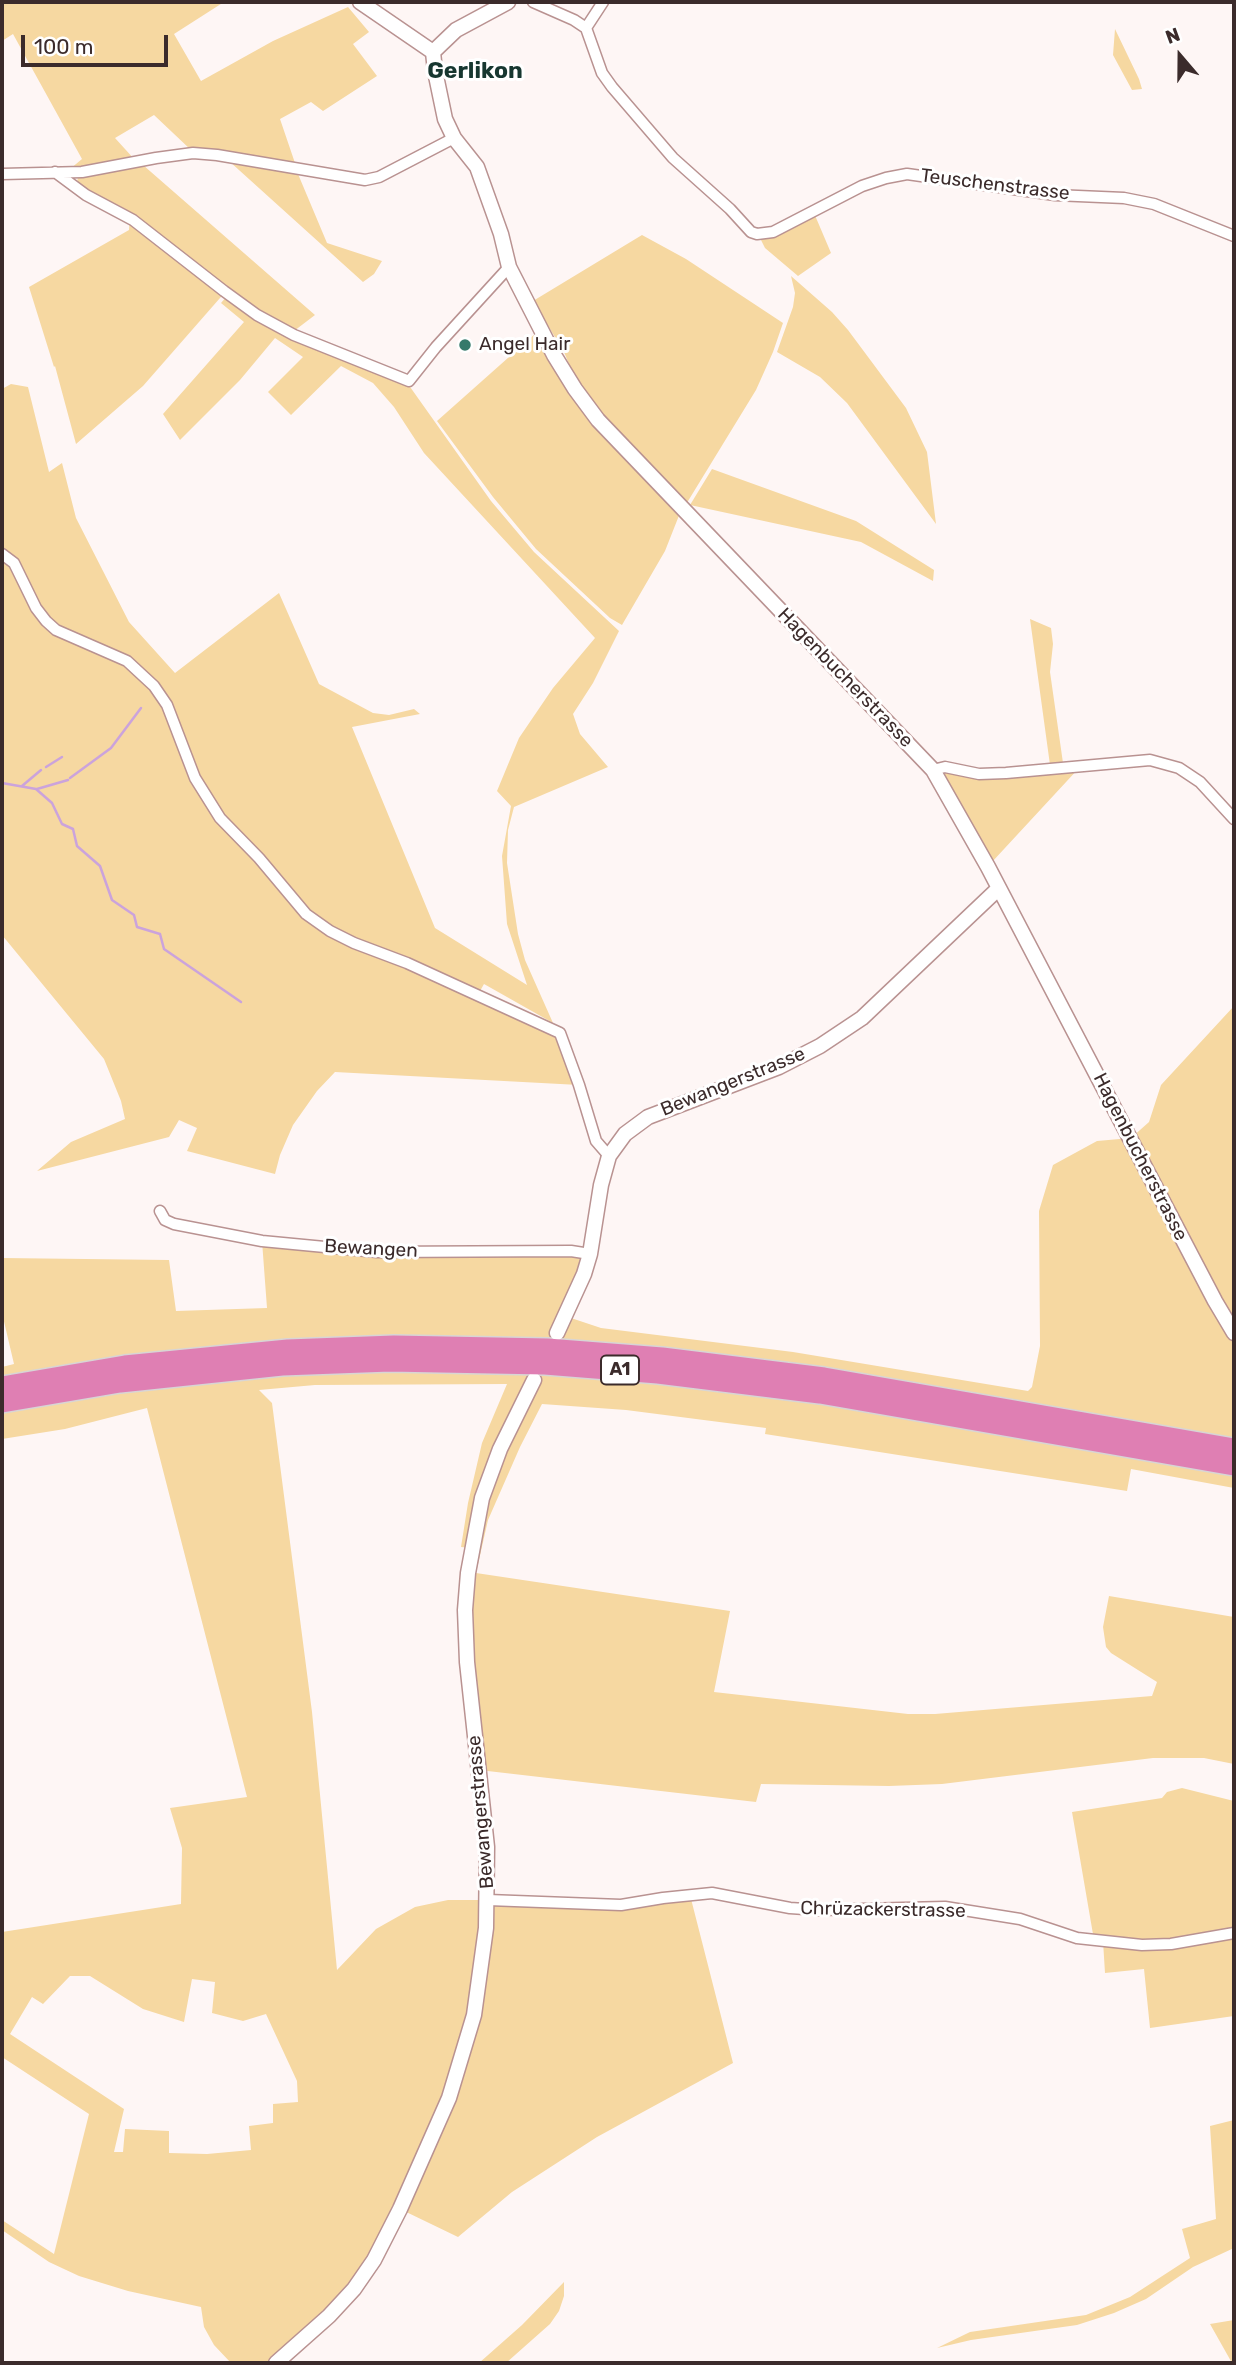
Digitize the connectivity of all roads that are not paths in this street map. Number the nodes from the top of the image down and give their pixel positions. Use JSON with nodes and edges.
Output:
{"nodes":[{"id":1,"x":360,"y":2,"type":"edge"},
{"id":2,"x":508,"y":2,"type":"edge"},
{"id":3,"x":533,"y":2,"type":"edge"},
{"id":4,"x":603,"y":2,"type":"edge"},
{"id":5,"x":586,"y":28,"type":"junction"},
{"id":6,"x":433,"y":52,"type":"junction"},
{"id":7,"x":454,"y":138,"type":"junction"},
{"id":8,"x":55,"y":173,"type":"junction"},
{"id":9,"x":2,"y":174,"type":"edge"},
{"id":10,"x":1234,"y":236,"type":"edge"},
{"id":11,"x":509,"y":267,"type":"junction"},
{"id":12,"x":2,"y":554,"type":"edge"},
{"id":13,"x":933,"y":770,"type":"junction"},
{"id":14,"x":1234,"y":819,"type":"edge"},
{"id":15,"x":999,"y":888,"type":"junction"},
{"id":16,"x":609,"y":1156,"type":"junction"},
{"id":17,"x":160,"y":1211,"type":"dead end"},
{"id":18,"x":590,"y":1254,"type":"junction"},
{"id":19,"x":556,"y":1333,"type":"dead end"},
{"id":20,"x":1234,"y":1334,"type":"edge"},
{"id":21,"x":534,"y":1380,"type":"dead end"},
{"id":22,"x":2,"y":1387,"type":"edge"},
{"id":23,"x":2,"y":1402,"type":"edge"},
{"id":24,"x":1234,"y":1449,"type":"edge"},
{"id":25,"x":1234,"y":1465,"type":"edge"},
{"id":26,"x":488,"y":1900,"type":"junction"},
{"id":27,"x":1234,"y":1933,"type":"edge"},
{"id":28,"x":276,"y":2363,"type":"edge"}],
"edges":[{"from":1,"to":6,"type":"street"},
{"from":2,"to":6,"type":"street"},
{"from":3,"to":5,"type":"street"},
{"from":4,"to":5,"type":"street"},
{"from":5,"to":10,"type":"street","name":"Teuschenstrasse"},
{"from":6,"to":7,"type":"street","name":"Hagenbucherstrasse"},
{"from":7,"to":8,"type":"street"},
{"from":7,"to":11,"type":"street","name":"Hagenbucherstrasse"},
{"from":8,"to":9,"type":"street"},
{"from":8,"to":11,"type":"street"},
{"from":11,"to":13,"type":"street","name":"Hagenbucherstrasse"},
{"from":12,"to":16,"type":"street"},
{"from":13,"to":14,"type":"street"},
{"from":13,"to":15,"type":"street","name":"Hagenbucherstrasse"},
{"from":15,"to":16,"type":"street","name":"Bewangerstrasse"},
{"from":15,"to":20,"type":"street","name":"Hagenbucherstrasse"},
{"from":16,"to":18,"type":"street","name":"Bewangerstrasse"},
{"from":17,"to":18,"type":"street","name":"Bewangen"},
{"from":18,"to":19,"type":"street","name":"Bewangerstrasse"},
{"from":21,"to":26,"type":"street","name":"Bewangerstrasse"},
{"from":22,"to":24,"type":"highway","number":"A1"},
{"from":23,"to":25,"type":"highway","number":"A1"},
{"from":26,"to":27,"type":"street","name":"Chrüzackerstrasse"},
{"from":26,"to":28,"type":"street","name":"Bewangerstrasse"}]}
